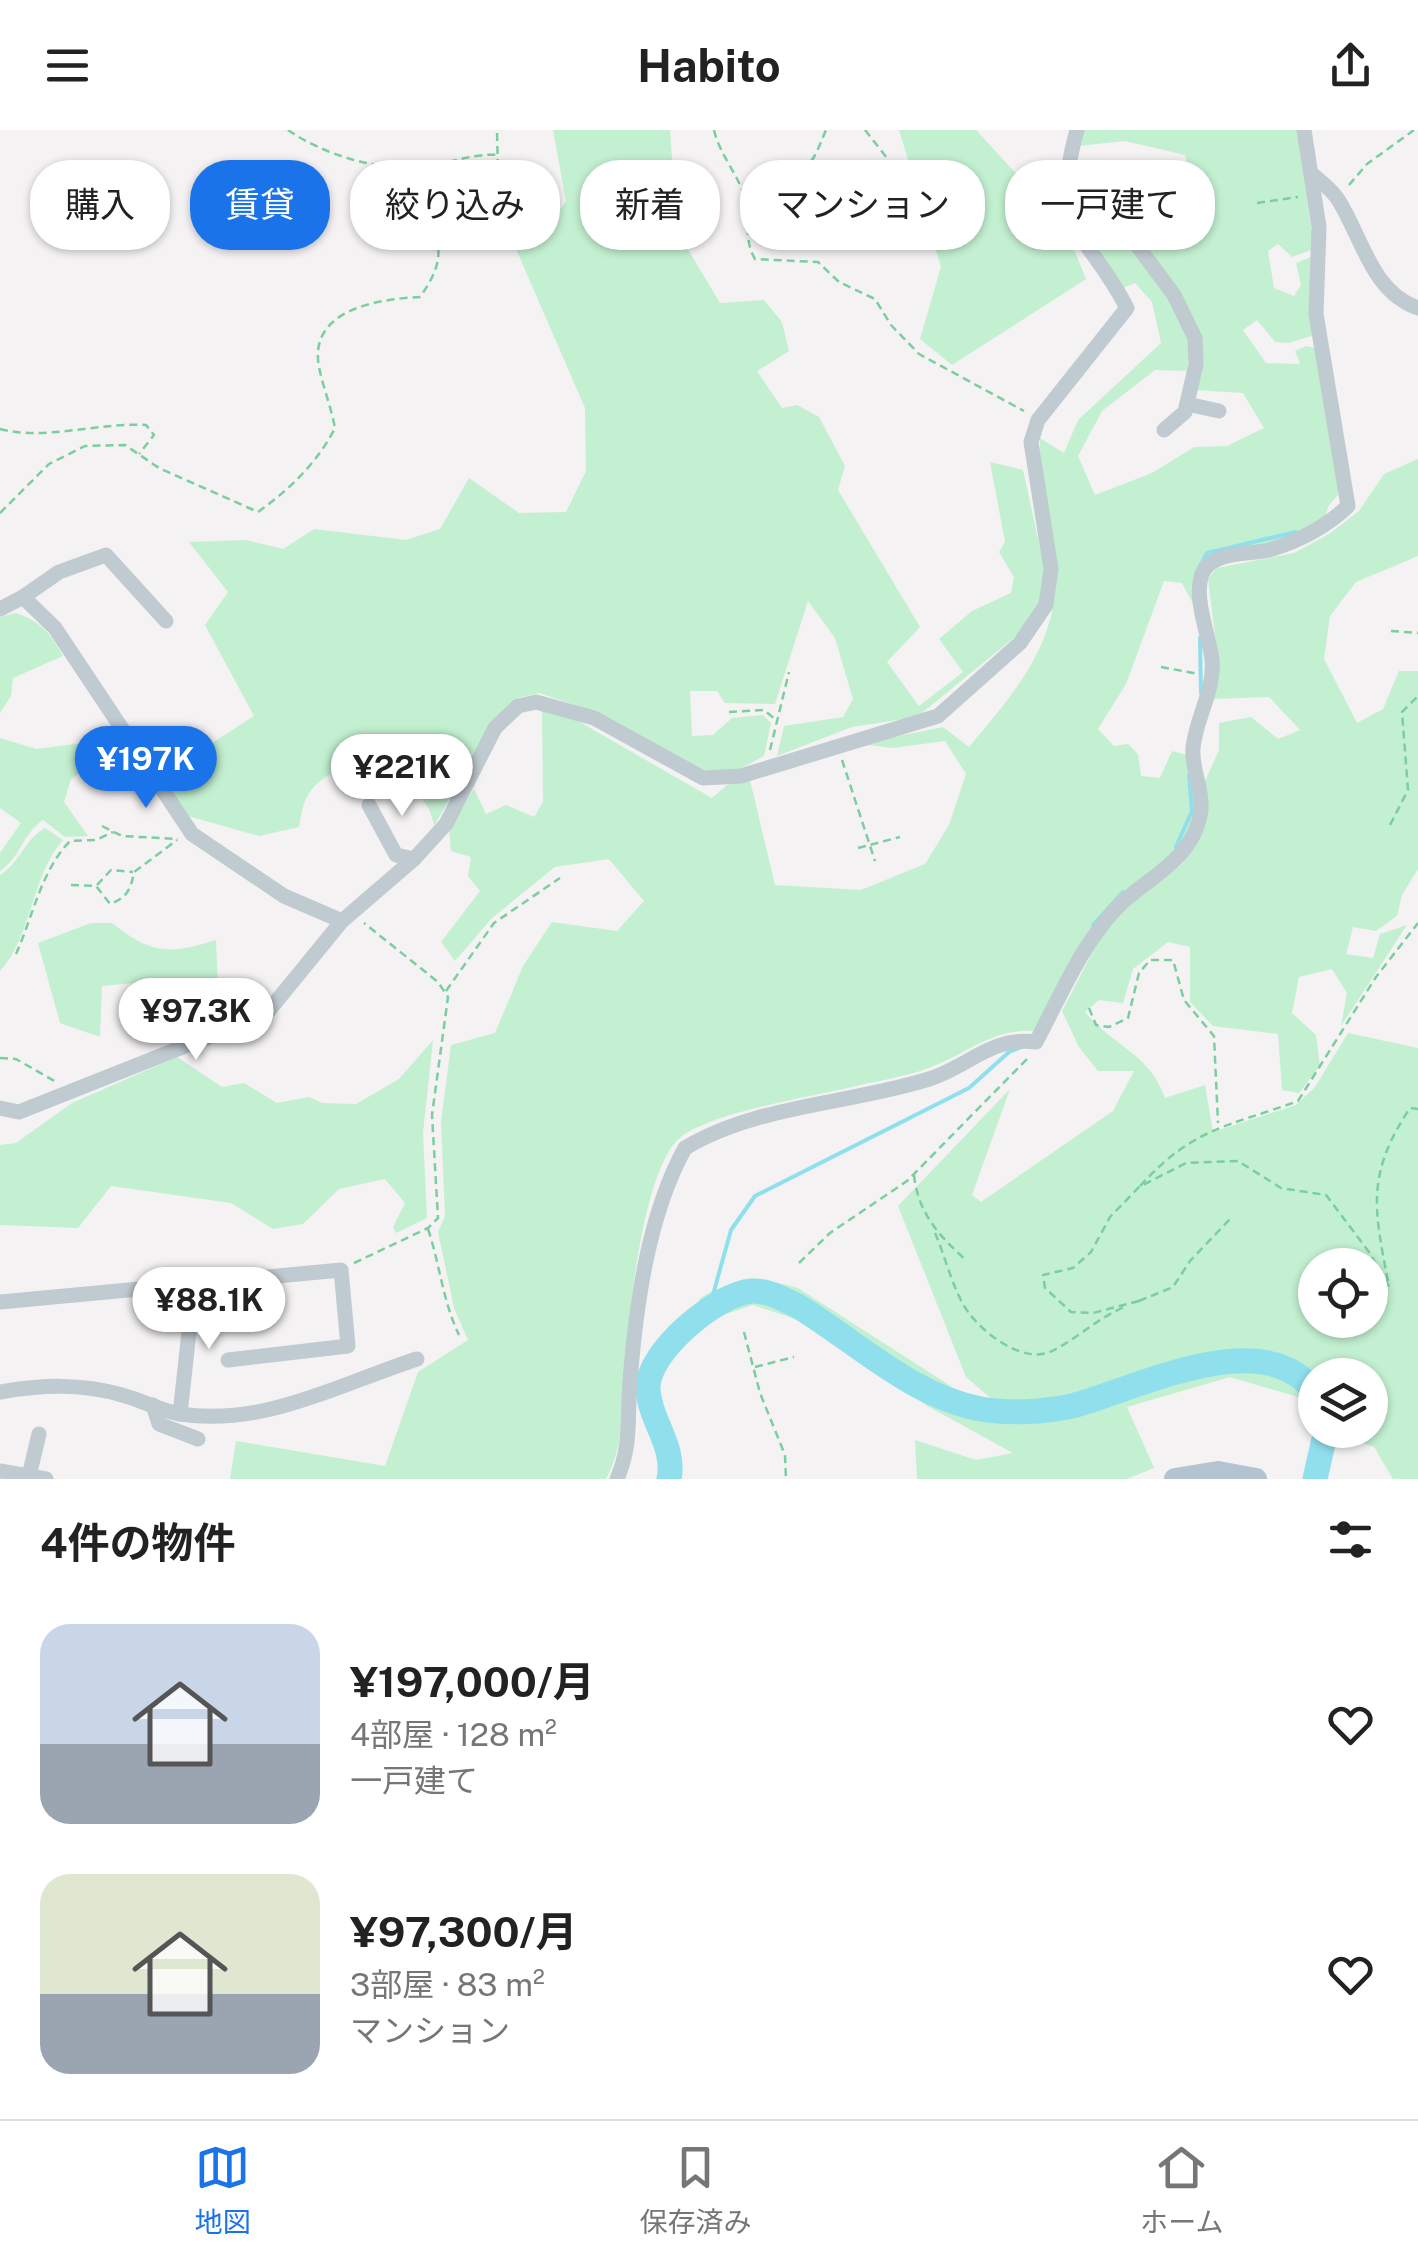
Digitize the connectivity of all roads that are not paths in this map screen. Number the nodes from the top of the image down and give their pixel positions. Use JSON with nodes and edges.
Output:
{"nodes":[{"id":1,"x":1077,"y":130,"type":"edge"},
{"id":2,"x":1304,"y":130,"type":"edge"},
{"id":3,"x":1069,"y":160,"type":"edge"},
{"id":4,"x":1311,"y":173,"type":"junction"},
{"id":5,"x":1090,"y":250,"type":"edge"},
{"id":6,"x":1141,"y":250,"type":"edge"},
{"id":7,"x":1418,"y":308,"type":"edge"},
{"id":8,"x":1187,"y":404,"type":"junction"},
{"id":9,"x":1219,"y":411,"type":"dead end"},
{"id":10,"x":1164,"y":430,"type":"dead end"},
{"id":11,"x":23,"y":597,"type":"junction"},
{"id":12,"x":0,"y":609,"type":"edge"},
{"id":13,"x":166,"y":621,"type":"dead end"},
{"id":14,"x":368,"y":805,"type":"dead end"},
{"id":15,"x":414,"y":860,"type":"junction"},
{"id":16,"x":342,"y":921,"type":"junction"},
{"id":17,"x":0,"y":1108,"type":"edge"},
{"id":18,"x":194,"y":1286,"type":"junction"},
{"id":19,"x":0,"y":1302,"type":"edge"},
{"id":20,"x":417,"y":1358,"type":"dead end"},
{"id":21,"x":228,"y":1360,"type":"dead end"},
{"id":22,"x":0,"y":1392,"type":"edge"},
{"id":23,"x":153,"y":1405,"type":"junction"},
{"id":24,"x":180,"y":1414,"type":"junction"},
{"id":25,"x":39,"y":1434,"type":"dead end"},
{"id":26,"x":198,"y":1438,"type":"dead end"},
{"id":27,"x":0,"y":1471,"type":"edge"},
{"id":28,"x":38,"y":1478,"type":"edge"},
{"id":29,"x":617,"y":1479,"type":"edge"},
{"id":30,"x":1175,"y":1479,"type":"edge"},
{"id":31,"x":1256,"y":1479,"type":"edge"}],
"edges":[{"from":1,"to":3,"type":"street"},
{"from":2,"to":4,"type":"street"},
{"from":4,"to":7,"type":"street"},
{"from":4,"to":29,"type":"street"},
{"from":5,"to":15,"type":"street"},
{"from":6,"to":8,"type":"street"},
{"from":8,"to":9,"type":"street"},
{"from":8,"to":10,"type":"street"},
{"from":11,"to":12,"type":"street"},
{"from":11,"to":13,"type":"street"},
{"from":11,"to":16,"type":"street"},
{"from":14,"to":15,"type":"street"},
{"from":15,"to":16,"type":"street"},
{"from":16,"to":17,"type":"street"},
{"from":18,"to":19,"type":"street"},
{"from":18,"to":21,"type":"street"},
{"from":18,"to":24,"type":"street"},
{"from":20,"to":24,"type":"street"},
{"from":22,"to":23,"type":"street"},
{"from":23,"to":24,"type":"street"},
{"from":23,"to":26,"type":"street"},
{"from":25,"to":28,"type":"street"},
{"from":27,"to":28,"type":"street"},
{"from":30,"to":31,"type":"main road"}]}
